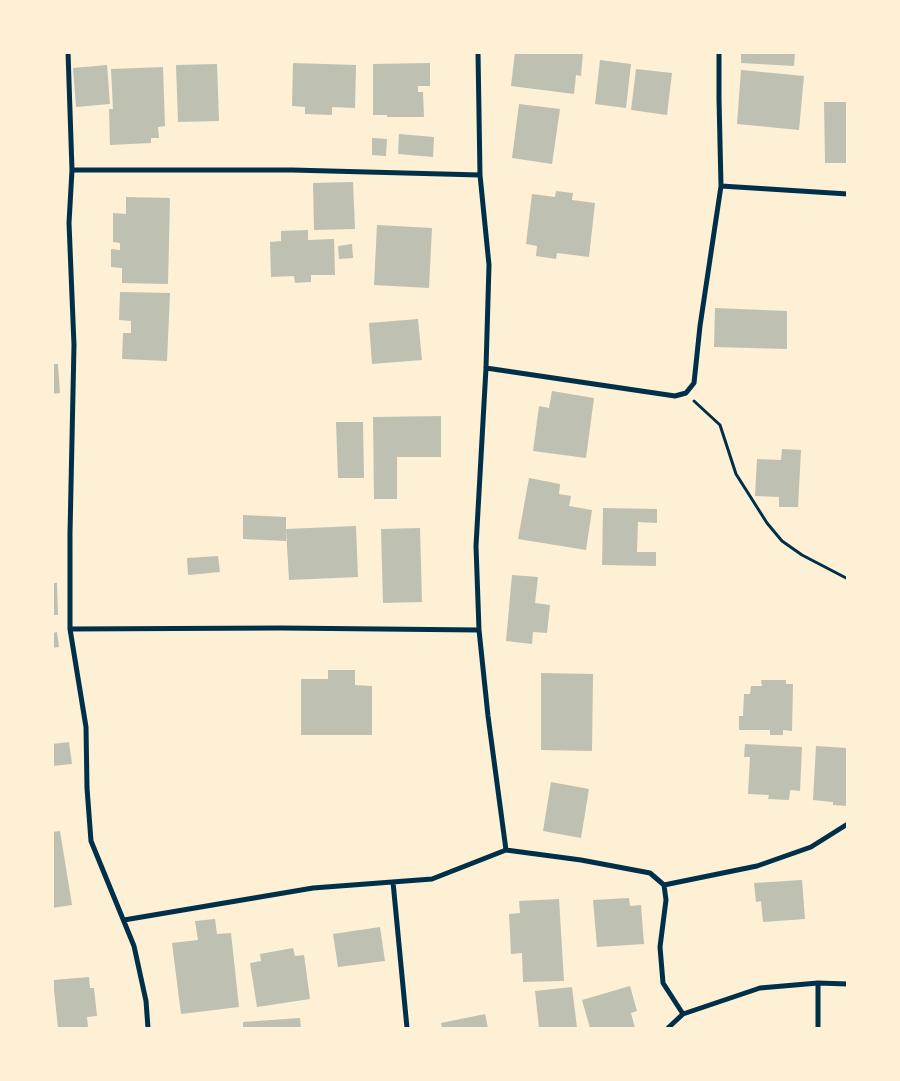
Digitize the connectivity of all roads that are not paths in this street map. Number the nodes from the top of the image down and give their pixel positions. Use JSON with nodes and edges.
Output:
{"nodes":[{"id":1,"x":68,"y":52,"type":"edge"},
{"id":2,"x":478,"y":52,"type":"edge"},
{"id":3,"x":719,"y":52,"type":"edge"},
{"id":4,"x":72,"y":170,"type":"junction"},
{"id":5,"x":480,"y":175,"type":"junction"},
{"id":6,"x":721,"y":186,"type":"junction"},
{"id":7,"x":848,"y":194,"type":"edge"},
{"id":8,"x":486,"y":368,"type":"junction"},
{"id":9,"x":70,"y":629,"type":"junction"},
{"id":10,"x":479,"y":630,"type":"junction"},
{"id":11,"x":846,"y":825,"type":"edge"},
{"id":12,"x":506,"y":850,"type":"junction"},
{"id":13,"x":393,"y":882,"type":"junction"},
{"id":14,"x":664,"y":885,"type":"junction"},
{"id":15,"x":124,"y":920,"type":"junction"},
{"id":16,"x":818,"y":983,"type":"junction"},
{"id":17,"x":848,"y":984,"type":"edge"},
{"id":18,"x":683,"y":1014,"type":"junction"},
{"id":19,"x":148,"y":1028,"type":"edge"},
{"id":20,"x":407,"y":1028,"type":"edge"},
{"id":21,"x":668,"y":1028,"type":"edge"},
{"id":22,"x":818,"y":1028,"type":"edge"}],
"edges":[{"from":1,"to":4,"type":"street"},
{"from":2,"to":5,"type":"street"},
{"from":3,"to":6,"type":"street"},
{"from":4,"to":5,"type":"street"},
{"from":4,"to":9,"type":"street"},
{"from":5,"to":8,"type":"street"},
{"from":6,"to":7,"type":"street"},
{"from":6,"to":8,"type":"street"},
{"from":8,"to":10,"type":"street"},
{"from":9,"to":10,"type":"street"},
{"from":9,"to":15,"type":"street"},
{"from":10,"to":12,"type":"street"},
{"from":11,"to":14,"type":"street"},
{"from":12,"to":13,"type":"street"},
{"from":12,"to":14,"type":"street"},
{"from":13,"to":15,"type":"street"},
{"from":13,"to":20,"type":"street"},
{"from":14,"to":18,"type":"street"},
{"from":15,"to":19,"type":"street"},
{"from":16,"to":17,"type":"street"},
{"from":16,"to":18,"type":"street"},
{"from":16,"to":22,"type":"street"},
{"from":18,"to":21,"type":"street"}]}
